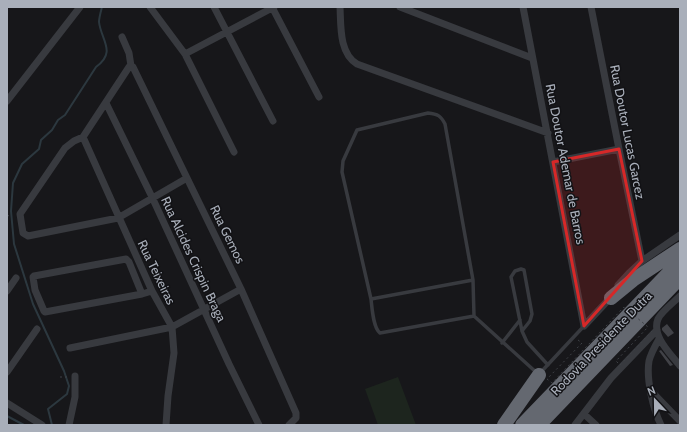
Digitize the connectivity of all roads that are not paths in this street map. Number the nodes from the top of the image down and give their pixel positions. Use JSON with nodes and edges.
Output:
{"nodes":[{"id":1,"x":80,"y":7,"type":"edge"},
{"id":2,"x":150,"y":7,"type":"edge"},
{"id":3,"x":214,"y":7,"type":"edge"},
{"id":4,"x":273,"y":7,"type":"edge"},
{"id":5,"x":340,"y":7,"type":"edge"},
{"id":6,"x":400,"y":7,"type":"edge"},
{"id":7,"x":523,"y":7,"type":"edge"},
{"id":8,"x":591,"y":7,"type":"edge"},
{"id":9,"x":227,"y":32,"type":"junction"},
{"id":10,"x":122,"y":37,"type":"dead end"},
{"id":11,"x":185,"y":54,"type":"junction"},
{"id":12,"x":532,"y":58,"type":"junction"},
{"id":13,"x":131,"y":66,"type":"junction"},
{"id":14,"x":319,"y":98,"type":"dead end"},
{"id":15,"x":7,"y":101,"type":"edge"},
{"id":16,"x":106,"y":103,"type":"junction"},
{"id":17,"x":273,"y":122,"type":"dead end"},
{"id":18,"x":548,"y":133,"type":"junction"},
{"id":19,"x":83,"y":137,"type":"junction"},
{"id":20,"x":619,"y":149,"type":"junction"},
{"id":21,"x":234,"y":152,"type":"dead end"},
{"id":22,"x":553,"y":162,"type":"junction"},
{"id":23,"x":187,"y":178,"type":"junction"},
{"id":24,"x":152,"y":197,"type":"junction"},
{"id":25,"x":118,"y":218,"type":"junction"},
{"id":26,"x":680,"y":235,"type":"edge"},
{"id":27,"x":680,"y":249,"type":"edge"},
{"id":28,"x":642,"y":261,"type":"junction"},
{"id":29,"x":680,"y":261,"type":"edge"},
{"id":30,"x":16,"y":278,"type":"dead end"},
{"id":31,"x":680,"y":278,"type":"edge"},
{"id":32,"x":473,"y":280,"type":"junction"},
{"id":33,"x":680,"y":287,"type":"edge"},
{"id":34,"x":241,"y":289,"type":"junction"},
{"id":35,"x":7,"y":290,"type":"edge"},
{"id":36,"x":152,"y":291,"type":"junction"},
{"id":37,"x":142,"y":294,"type":"junction"},
{"id":38,"x":680,"y":296,"type":"edge"},
{"id":39,"x":611,"y":298,"type":"junction"},
{"id":40,"x":371,"y":299,"type":"junction"},
{"id":41,"x":204,"y":310,"type":"junction"},
{"id":42,"x":474,"y":316,"type":"junction"},
{"id":43,"x":520,"y":320,"type":"junction"},
{"id":44,"x":584,"y":326,"type":"junction"},
{"id":45,"x":172,"y":328,"type":"junction"},
{"id":46,"x":37,"y":330,"type":"dead end"},
{"id":47,"x":655,"y":330,"type":"junction"},
{"id":48,"x":522,"y":331,"type":"junction"},
{"id":49,"x":660,"y":339,"type":"junction"},
{"id":50,"x":502,"y":343,"type":"junction"},
{"id":51,"x":70,"y":348,"type":"dead end"},
{"id":52,"x":606,"y":354,"type":"junction"},
{"id":53,"x":680,"y":366,"type":"edge"},
{"id":54,"x":543,"y":370,"type":"junction"},
{"id":55,"x":7,"y":372,"type":"edge"},
{"id":56,"x":75,"y":376,"type":"road end"},
{"id":57,"x":651,"y":390,"type":"junction"},
{"id":58,"x":7,"y":403,"type":"edge"},
{"id":59,"x":584,"y":414,"type":"junction"},
{"id":60,"x":680,"y":421,"type":"edge"},
{"id":61,"x":42,"y":425,"type":"edge"},
{"id":62,"x":69,"y":425,"type":"edge"},
{"id":63,"x":166,"y":425,"type":"edge"},
{"id":64,"x":259,"y":425,"type":"edge"},
{"id":65,"x":289,"y":425,"type":"edge"},
{"id":66,"x":504,"y":425,"type":"edge"},
{"id":67,"x":522,"y":425,"type":"edge"},
{"id":68,"x":539,"y":425,"type":"edge"},
{"id":69,"x":575,"y":425,"type":"edge"},
{"id":70,"x":596,"y":425,"type":"edge"},
{"id":71,"x":660,"y":425,"type":"edge"}],
"edges":[{"from":1,"to":15,"type":"street"},
{"from":2,"to":11,"type":"street"},
{"from":3,"to":9,"type":"street"},
{"from":4,"to":9,"type":"street"},
{"from":4,"to":14,"type":"street"},
{"from":5,"to":18,"type":"street"},
{"from":6,"to":12,"type":"street"},
{"from":7,"to":12,"type":"street","name":"Rua Doutor Ademar de Barros"},
{"from":8,"to":20,"type":"street","name":"Rua Doutor Lucas Garcez"},
{"from":9,"to":11,"type":"street"},
{"from":9,"to":17,"type":"street"},
{"from":10,"to":13,"type":"street","name":"Rua Gemos"},
{"from":11,"to":21,"type":"street"},
{"from":12,"to":18,"type":"street","name":"Rua Doutor Ademar de Barros"},
{"from":13,"to":16,"type":"street"},
{"from":13,"to":23,"type":"street","name":"Rua Gemos"},
{"from":16,"to":19,"type":"street"},
{"from":16,"to":24,"type":"street","name":"Rua Alcides Crispin Braga"},
{"from":18,"to":22,"type":"street","name":"Rua Doutor Ademar de Barros"},
{"from":19,"to":25,"type":"street","name":"Rua Teixeiras"},
{"from":19,"to":25,"type":"street"},
{"from":20,"to":22,"type":"street"},
{"from":20,"to":28,"type":"street","name":"Rua Doutor Lucas Garcez"},
{"from":22,"to":44,"type":"street","name":"Rua Doutor Ademar de Barros"},
{"from":23,"to":24,"type":"street"},
{"from":23,"to":34,"type":"street","name":"Rua Gemos"},
{"from":24,"to":25,"type":"street"},
{"from":24,"to":41,"type":"street","name":"Rua Alcides Crispin Braga"},
{"from":25,"to":36,"type":"street","name":"Rua Teixeiras"},
{"from":26,"to":28,"type":"street"},
{"from":27,"to":39,"type":"highway"},
{"from":28,"to":39,"type":"street"},
{"from":29,"to":67,"type":"highway","name":"Rodovia Presidente Dutra"},
{"from":30,"to":35,"type":"street"},
{"from":31,"to":52,"type":"highway","name":"Rodovia Presidente Dutra"},
{"from":32,"to":40,"type":"lane"},
{"from":32,"to":40,"type":"lane"},
{"from":32,"to":42,"type":"lane"},
{"from":33,"to":52,"type":"highway"},
{"from":34,"to":41,"type":"street"},
{"from":34,"to":65,"type":"street","name":"Rua Gemos"},
{"from":36,"to":37,"type":"street"},
{"from":36,"to":45,"type":"street","name":"Rua Teixeiras"},
{"from":37,"to":37,"type":"street"},
{"from":38,"to":47,"type":"street"},
{"from":39,"to":44,"type":"street"},
{"from":40,"to":42,"type":"lane"},
{"from":41,"to":45,"type":"street"},
{"from":41,"to":64,"type":"street","name":"Rua Alcides Crispin Braga"},
{"from":42,"to":50,"type":"lane"},
{"from":43,"to":48,"type":"lane"},
{"from":43,"to":48,"type":"lane"},
{"from":43,"to":50,"type":"lane"},
{"from":44,"to":54,"type":"lane"},
{"from":45,"to":51,"type":"street"},
{"from":45,"to":63,"type":"street","name":"Rua Teixeiras"},
{"from":46,"to":55,"type":"street"},
{"from":47,"to":49,"type":"street"},
{"from":47,"to":59,"type":"street"},
{"from":48,"to":54,"type":"lane"},
{"from":49,"to":53,"type":"street"},
{"from":49,"to":57,"type":"street"},
{"from":50,"to":54,"type":"lane"},
{"from":52,"to":68,"type":"highway","name":"Rodovia Presidente Dutra"},
{"from":54,"to":66,"type":"highway"},
{"from":56,"to":62,"type":"street"},
{"from":57,"to":60,"type":"street"},
{"from":57,"to":71,"type":"street"},
{"from":58,"to":61,"type":"street"},
{"from":59,"to":69,"type":"street"},
{"from":59,"to":70,"type":"street"}]}
